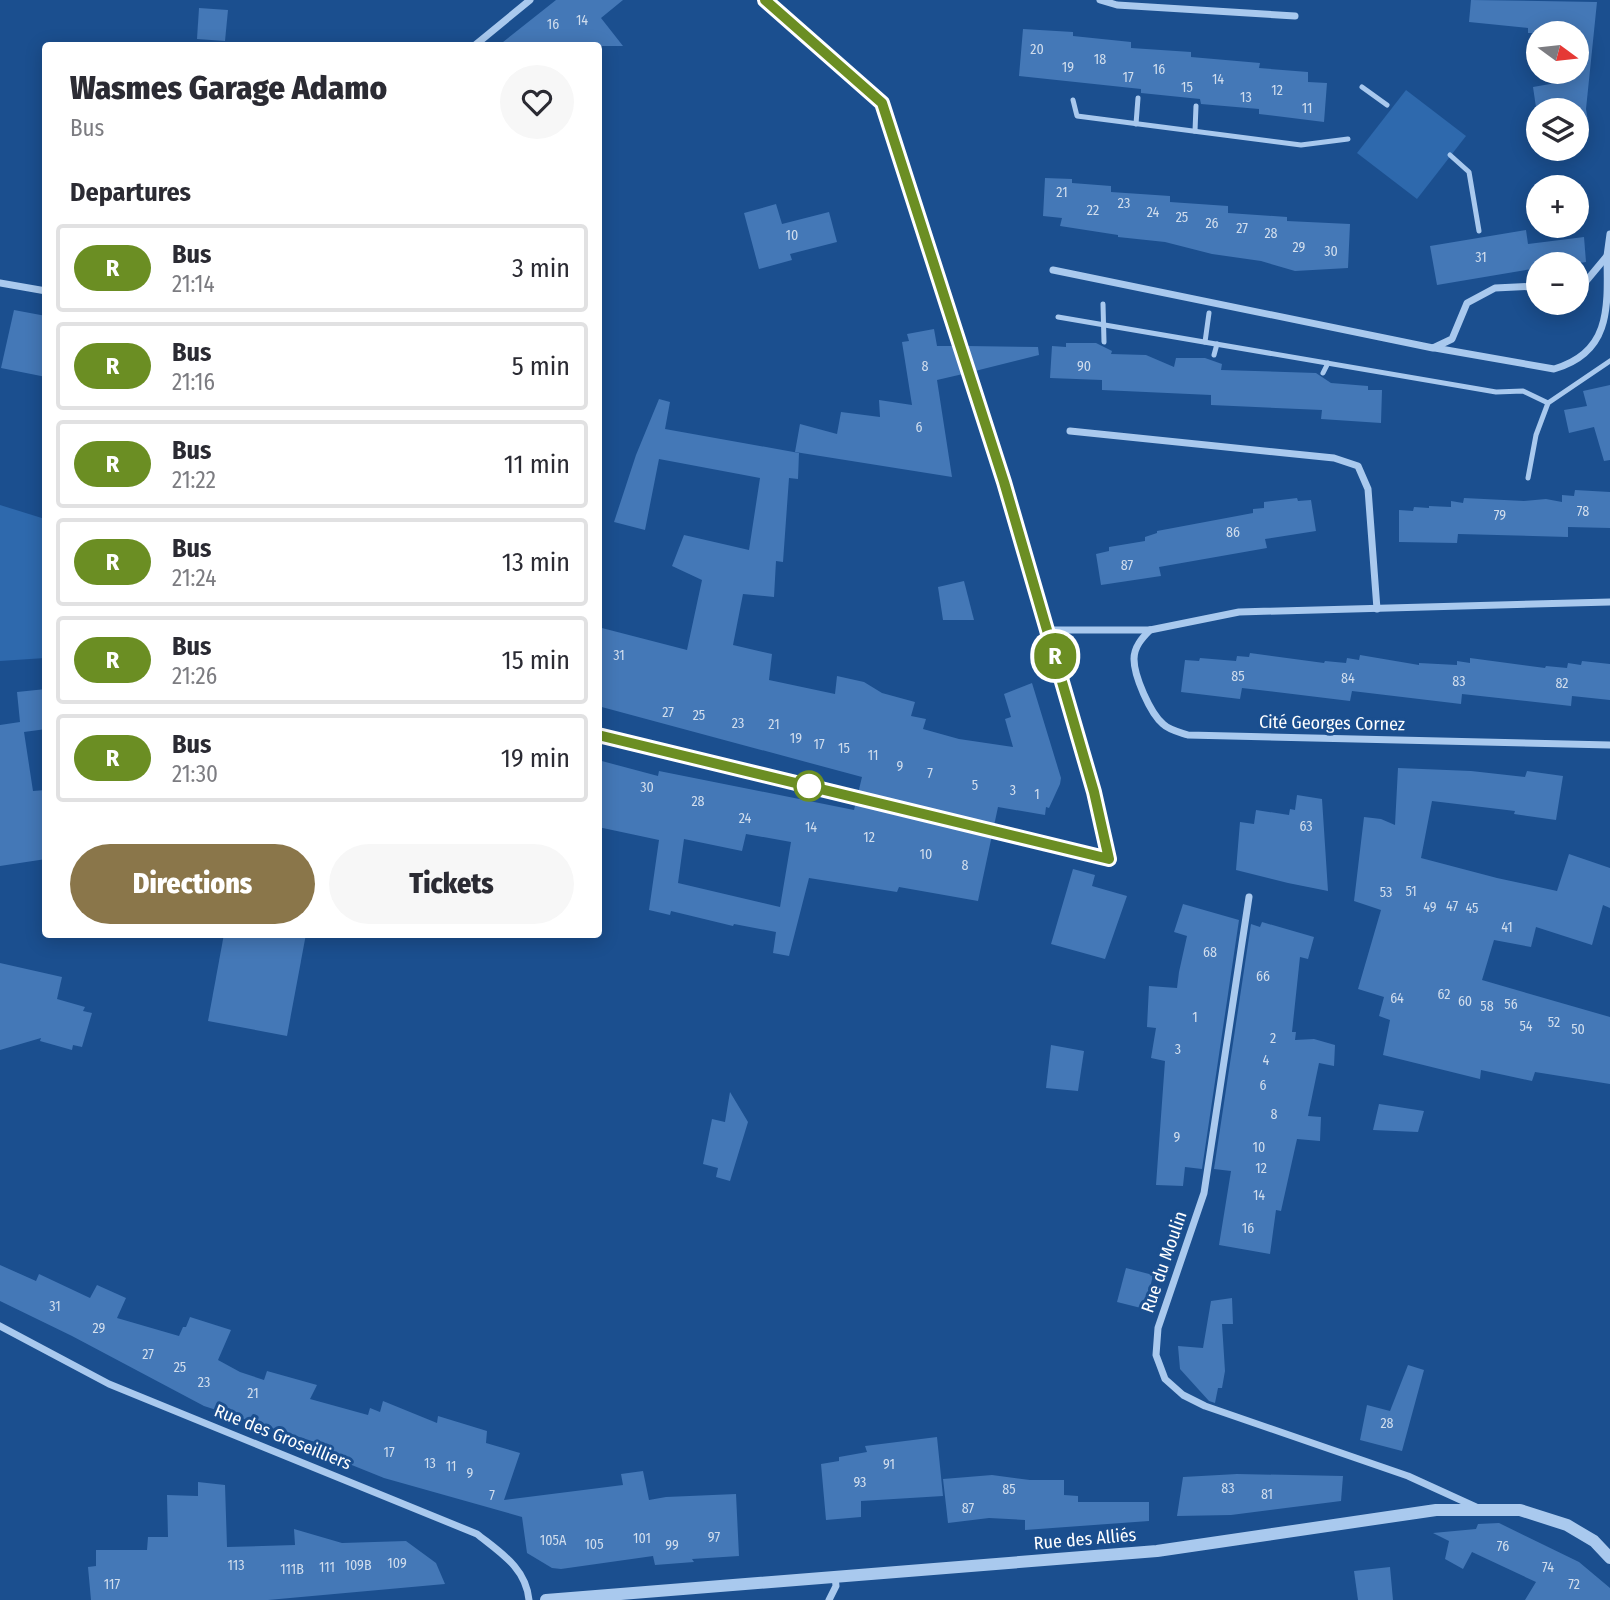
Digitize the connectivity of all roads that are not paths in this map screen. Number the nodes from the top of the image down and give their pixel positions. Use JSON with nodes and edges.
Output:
{"nodes":[{"id":1,"x":530,"y":0,"type":"edge"},
{"id":2,"x":765,"y":0,"type":"edge"},
{"id":3,"x":1100,"y":0,"type":"edge"},
{"id":4,"x":1295,"y":16,"type":"dead end"},
{"id":5,"x":479,"y":42,"type":"edge"},
{"id":6,"x":1362,"y":87,"type":"dead end"},
{"id":7,"x":1138,"y":98,"type":"dead end"},
{"id":8,"x":1073,"y":100,"type":"dead end"},
{"id":9,"x":1387,"y":105,"type":"dead end"},
{"id":10,"x":1196,"y":106,"type":"dead end"},
{"id":11,"x":1136,"y":124,"type":"junction"},
{"id":12,"x":1195,"y":131,"type":"junction"},
{"id":13,"x":1348,"y":139,"type":"dead end"},
{"id":14,"x":1450,"y":155,"type":"dead end"},
{"id":15,"x":1479,"y":231,"type":"dead end"},
{"id":16,"x":1610,"y":234,"type":"edge"},
{"id":17,"x":1607,"y":257,"type":"junction"},
{"id":18,"x":1053,"y":270,"type":"dead end"},
{"id":19,"x":1589,"y":278,"type":"edge"},
{"id":20,"x":0,"y":283,"type":"edge"},
{"id":21,"x":1526,"y":287,"type":"edge"},
{"id":22,"x":42,"y":290,"type":"edge"},
{"id":23,"x":1103,"y":304,"type":"dead end"},
{"id":24,"x":1209,"y":313,"type":"dead end"},
{"id":25,"x":1058,"y":317,"type":"dead end"},
{"id":26,"x":1607,"y":324,"type":"edge"},
{"id":27,"x":1104,"y":325,"type":"junction"},
{"id":28,"x":1104,"y":342,"type":"dead end"},
{"id":29,"x":1205,"y":342,"type":"junction"},
{"id":30,"x":1217,"y":344,"type":"junction"},
{"id":31,"x":1433,"y":348,"type":"junction"},
{"id":32,"x":1214,"y":355,"type":"dead end"},
{"id":33,"x":1610,"y":361,"type":"edge"},
{"id":34,"x":1328,"y":363,"type":"junction"},
{"id":35,"x":1323,"y":373,"type":"dead end"},
{"id":36,"x":1548,"y":403,"type":"junction"},
{"id":37,"x":1070,"y":431,"type":"dead end"},
{"id":38,"x":1528,"y":478,"type":"dead end"},
{"id":39,"x":1610,"y":602,"type":"edge"},
{"id":40,"x":1377,"y":609,"type":"junction"},
{"id":41,"x":1048,"y":630,"type":"junction"},
{"id":42,"x":1150,"y":630,"type":"junction"},
{"id":43,"x":1610,"y":744,"type":"edge"},
{"id":44,"x":1109,"y":859,"type":"dead end"},
{"id":45,"x":1250,"y":897,"type":"dead end"},
{"id":46,"x":0,"y":1326,"type":"edge"},
{"id":47,"x":1481,"y":1509,"type":"junction"},
{"id":48,"x":1610,"y":1558,"type":"edge"},
{"id":49,"x":835,"y":1576,"type":"junction"},
{"id":50,"x":529,"y":1600,"type":"edge"},
{"id":51,"x":546,"y":1600,"type":"edge"},
{"id":52,"x":829,"y":1600,"type":"edge"}],
"edges":[{"from":1,"to":5,"type":"street"},
{"from":2,"to":41,"type":"street"},
{"from":3,"to":4,"type":"street"},
{"from":6,"to":9,"type":"lane"},
{"from":7,"to":11,"type":"lane"},
{"from":8,"to":11,"type":"lane"},
{"from":10,"to":12,"type":"lane"},
{"from":11,"to":12,"type":"lane"},
{"from":12,"to":13,"type":"lane"},
{"from":14,"to":15,"type":"lane"},
{"from":16,"to":17,"type":"street"},
{"from":17,"to":19,"type":"street"},
{"from":17,"to":26,"type":"street"},
{"from":18,"to":31,"type":"street"},
{"from":20,"to":22,"type":"street"},
{"from":21,"to":31,"type":"street"},
{"from":23,"to":27,"type":"lane"},
{"from":24,"to":29,"type":"lane"},
{"from":25,"to":27,"type":"lane"},
{"from":26,"to":31,"type":"street"},
{"from":27,"to":28,"type":"lane"},
{"from":27,"to":29,"type":"lane"},
{"from":29,"to":30,"type":"lane"},
{"from":30,"to":32,"type":"lane"},
{"from":30,"to":34,"type":"lane"},
{"from":33,"to":36,"type":"lane"},
{"from":34,"to":35,"type":"lane"},
{"from":34,"to":36,"type":"lane"},
{"from":36,"to":38,"type":"lane"},
{"from":37,"to":40,"type":"street"},
{"from":39,"to":40,"type":"street"},
{"from":40,"to":42,"type":"street"},
{"from":41,"to":42,"type":"street"},
{"from":41,"to":44,"type":"street"},
{"from":42,"to":43,"type":"street","name":"Cité Georges Cornez"},
{"from":45,"to":47,"type":"street","name":"Rue du Moulin"},
{"from":46,"to":50,"type":"street","name":"Rue des Groseilliers"},
{"from":47,"to":48,"type":"street","name":"Rue des Alliés"},
{"from":47,"to":49,"type":"street","name":"Rue des Alliés"},
{"from":49,"to":51,"type":"street","name":"Rue des Alliés"},
{"from":49,"to":52,"type":"street"}]}
